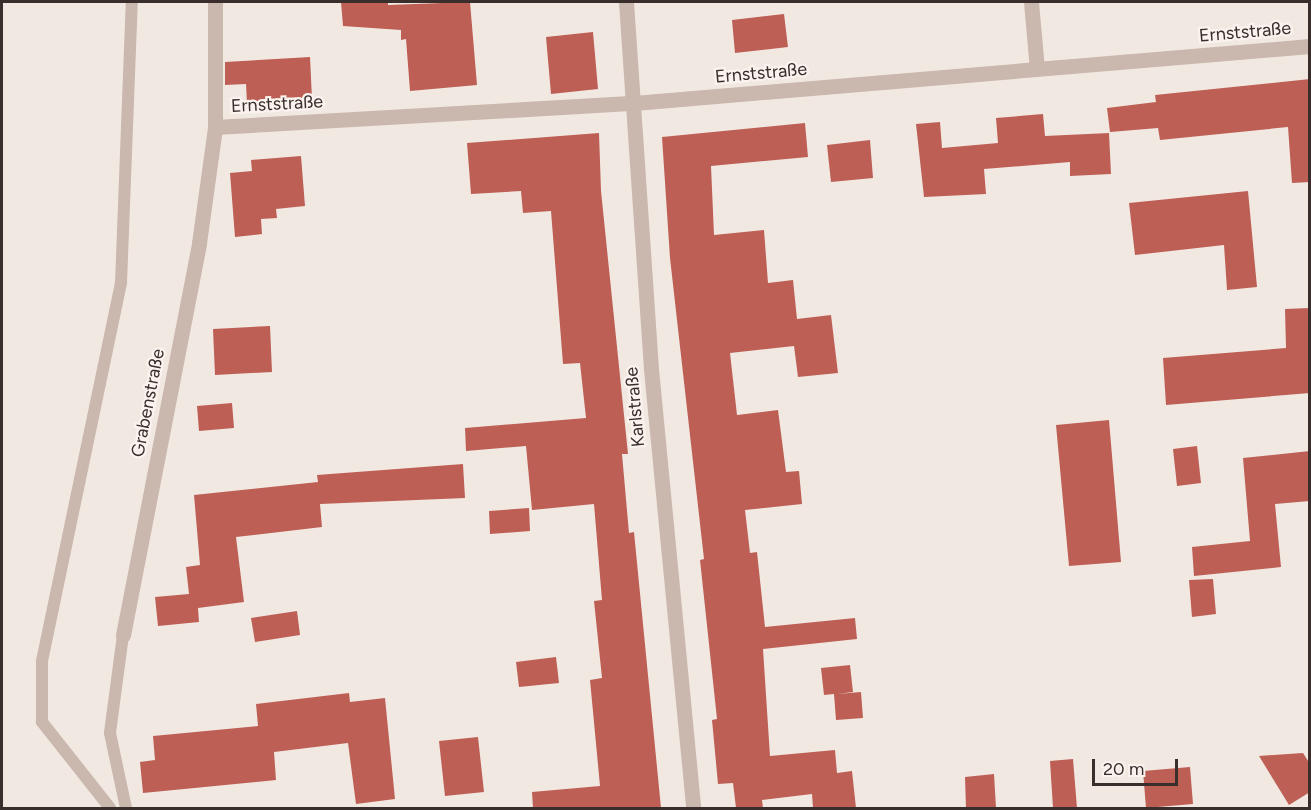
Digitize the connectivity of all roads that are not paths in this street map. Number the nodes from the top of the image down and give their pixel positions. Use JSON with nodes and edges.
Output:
{"nodes":[{"id":1,"x":132,"y":2,"type":"edge"},
{"id":2,"x":215,"y":2,"type":"edge"},
{"id":3,"x":626,"y":2,"type":"edge"},
{"id":4,"x":1031,"y":2,"type":"edge"},
{"id":5,"x":1310,"y":46,"type":"edge"},
{"id":6,"x":1037,"y":69,"type":"junction"},
{"id":7,"x":634,"y":103,"type":"junction"},
{"id":8,"x":215,"y":127,"type":"junction"},
{"id":9,"x":123,"y":635,"type":"joint"},
{"id":10,"x":110,"y":808,"type":"edge"},
{"id":11,"x":126,"y":808,"type":"edge"},
{"id":12,"x":693,"y":808,"type":"edge"}],
"edges":[{"from":1,"to":10,"type":"lane"},
{"from":2,"to":8,"type":"street","name":"Grabenstraße"},
{"from":3,"to":7,"type":"street","name":"Karlstraße"},
{"from":4,"to":6,"type":"street"},
{"from":5,"to":6,"type":"street","name":"Ernststraße"},
{"from":6,"to":7,"type":"street","name":"Ernststraße"},
{"from":7,"to":8,"type":"street","name":"Ernststraße"},
{"from":7,"to":12,"type":"street","name":"Karlstraße"},
{"from":8,"to":9,"type":"street","name":"Grabenstraße"},
{"from":9,"to":11,"type":"lane","name":"Grabenstraße"}]}
